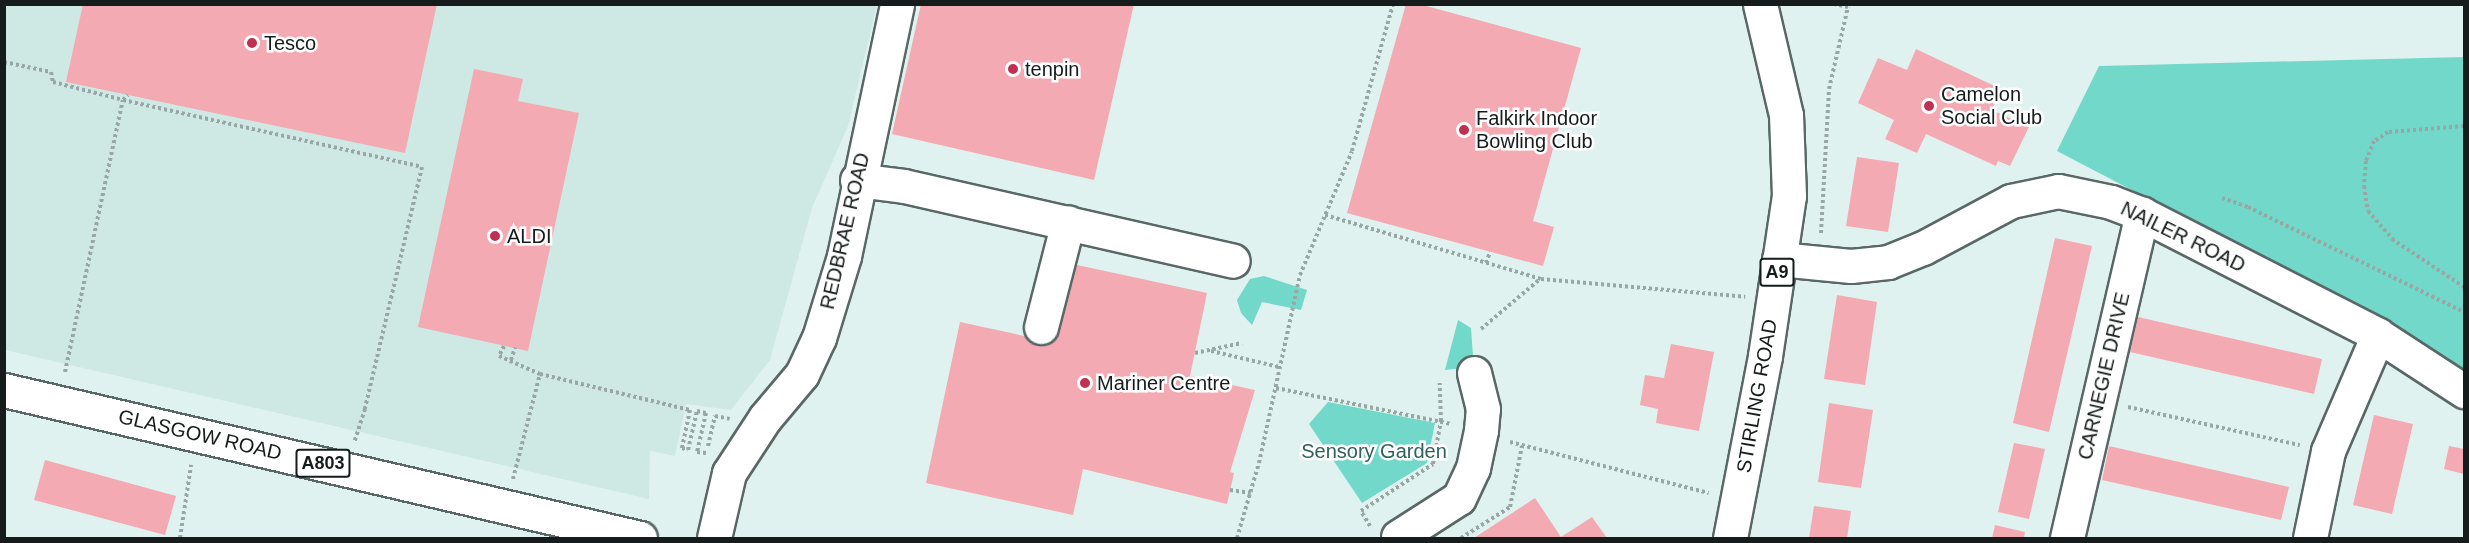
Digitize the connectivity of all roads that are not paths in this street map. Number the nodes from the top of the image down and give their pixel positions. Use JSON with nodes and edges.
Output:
{"nodes":[{"id":1,"x":897,"y":4,"type":"edge"},
{"id":2,"x":1760,"y":4,"type":"edge"},
{"id":3,"x":857,"y":180,"type":"junction"},
{"id":4,"x":2142,"y":214,"type":"junction"},
{"id":5,"x":1068,"y":222,"type":"junction"},
{"id":6,"x":1779,"y":259,"type":"junction"},
{"id":7,"x":1233,"y":261,"type":"dead end"},
{"id":8,"x":1041,"y":327,"type":"dead end"},
{"id":9,"x":2378,"y":335,"type":"junction"},
{"id":10,"x":1474,"y":373,"type":"dead end"},
{"id":11,"x":4,"y":390,"type":"edge"},
{"id":12,"x":2464,"y":391,"type":"edge"},
{"id":13,"x":1385,"y":533,"type":"edge"},
{"id":14,"x":640,"y":538,"type":"edge"},
{"id":15,"x":714,"y":538,"type":"edge"},
{"id":16,"x":1730,"y":538,"type":"edge"},
{"id":17,"x":2067,"y":538,"type":"edge"},
{"id":18,"x":2310,"y":538,"type":"edge"}],
"edges":[{"from":1,"to":3,"type":"street","name":"REDBRAE ROAD"},
{"from":2,"to":6,"type":"street","name":"STIRLING ROAD","number":"A9"},
{"from":3,"to":5,"type":"street"},
{"from":3,"to":15,"type":"street","name":"REDBRAE ROAD"},
{"from":4,"to":6,"type":"street","name":"NAILER ROAD"},
{"from":4,"to":9,"type":"street","name":"NAILER ROAD"},
{"from":4,"to":17,"type":"street","name":"CARNEGIE DRIVE"},
{"from":5,"to":7,"type":"street"},
{"from":5,"to":8,"type":"street"},
{"from":6,"to":16,"type":"street","name":"STIRLING ROAD","number":"A9"},
{"from":9,"to":12,"type":"street","name":"NAILER ROAD"},
{"from":9,"to":18,"type":"street"},
{"from":10,"to":13,"type":"street"},
{"from":11,"to":14,"type":"street","name":"GLASGOW ROAD","number":"A803"}]}
